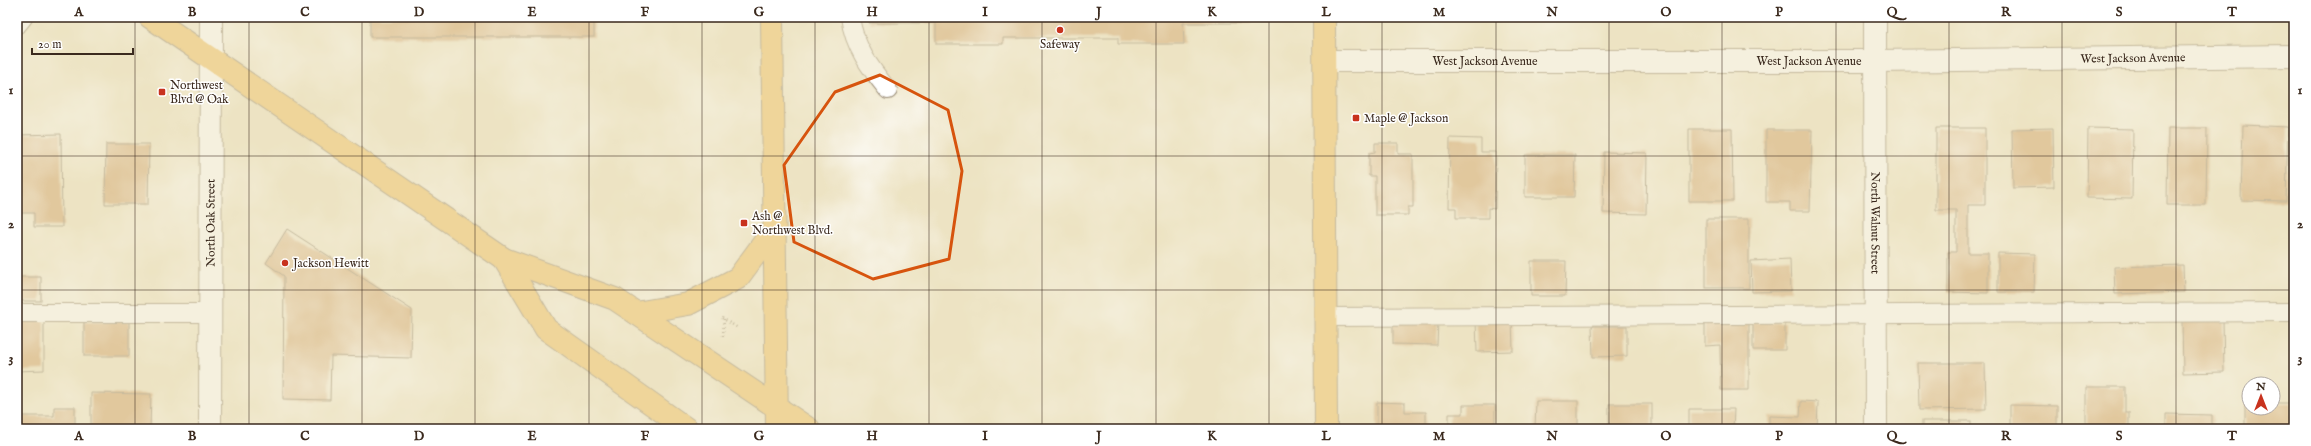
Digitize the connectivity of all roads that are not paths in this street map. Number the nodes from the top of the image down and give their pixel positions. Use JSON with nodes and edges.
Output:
{"nodes":[{"id":1,"x":21,"y":17,"type":"edge"},
{"id":2,"x":150,"y":17,"type":"edge"},
{"id":3,"x":211,"y":17,"type":"edge"},
{"id":4,"x":772,"y":17,"type":"edge"},
{"id":5,"x":850,"y":17,"type":"edge"},
{"id":6,"x":1324,"y":17,"type":"edge"},
{"id":7,"x":1874,"y":17,"type":"edge"},
{"id":8,"x":17,"y":22,"type":"edge"},
{"id":9,"x":2294,"y":56,"type":"edge"},
{"id":10,"x":212,"y":58,"type":"junction"},
{"id":11,"x":1324,"y":61,"type":"junction"},
{"id":12,"x":1875,"y":61,"type":"junction"},
{"id":13,"x":888,"y":90,"type":"dead end"},
{"id":14,"x":774,"y":229,"type":"junction"},
{"id":15,"x":504,"y":259,"type":"junction"},
{"id":16,"x":2294,"y":312,"type":"edge"},
{"id":17,"x":17,"y":313,"type":"edge"},
{"id":18,"x":209,"y":313,"type":"junction"},
{"id":19,"x":636,"y":313,"type":"junction"},
{"id":20,"x":1875,"y":315,"type":"junction"},
{"id":21,"x":1326,"y":316,"type":"junction"},
{"id":22,"x":637,"y":394,"type":"junction"},
{"id":23,"x":777,"y":407,"type":"junction"},
{"id":24,"x":210,"y":429,"type":"edge"},
{"id":25,"x":665,"y":429,"type":"edge"},
{"id":26,"x":687,"y":429,"type":"edge"},
{"id":27,"x":777,"y":429,"type":"edge"},
{"id":28,"x":809,"y":429,"type":"edge"},
{"id":29,"x":1326,"y":429,"type":"edge"},
{"id":30,"x":1876,"y":429,"type":"edge"}],
"edges":[{"from":1,"to":8,"type":"street"},
{"from":2,"to":10,"type":"main road"},
{"from":3,"to":10,"type":"street","name":"North Oak Street"},
{"from":4,"to":14,"type":"main road"},
{"from":5,"to":13,"type":"lane"},
{"from":6,"to":11,"type":"main road"},
{"from":7,"to":12,"type":"street","name":"North Walnut Street"},
{"from":9,"to":12,"type":"street","name":"West Jackson Avenue"},
{"from":10,"to":15,"type":"main road"},
{"from":10,"to":18,"type":"street","name":"North Oak Street"},
{"from":11,"to":12,"type":"street","name":"West Jackson Avenue"},
{"from":11,"to":21,"type":"main road"},
{"from":12,"to":20,"type":"street","name":"North Walnut Street"},
{"from":14,"to":19,"type":"main road"},
{"from":14,"to":23,"type":"main road"},
{"from":15,"to":19,"type":"main road"},
{"from":15,"to":22,"type":"main road"},
{"from":16,"to":20,"type":"lane"},
{"from":17,"to":18,"type":"lane"},
{"from":18,"to":24,"type":"street","name":"North Oak Street"},
{"from":19,"to":23,"type":"main road"},
{"from":20,"to":21,"type":"lane"},
{"from":20,"to":30,"type":"street","name":"North Walnut Street"},
{"from":21,"to":29,"type":"main road"},
{"from":22,"to":25,"type":"main road"},
{"from":22,"to":26,"type":"main road"},
{"from":23,"to":27,"type":"main road"},
{"from":23,"to":28,"type":"main road"}]}
